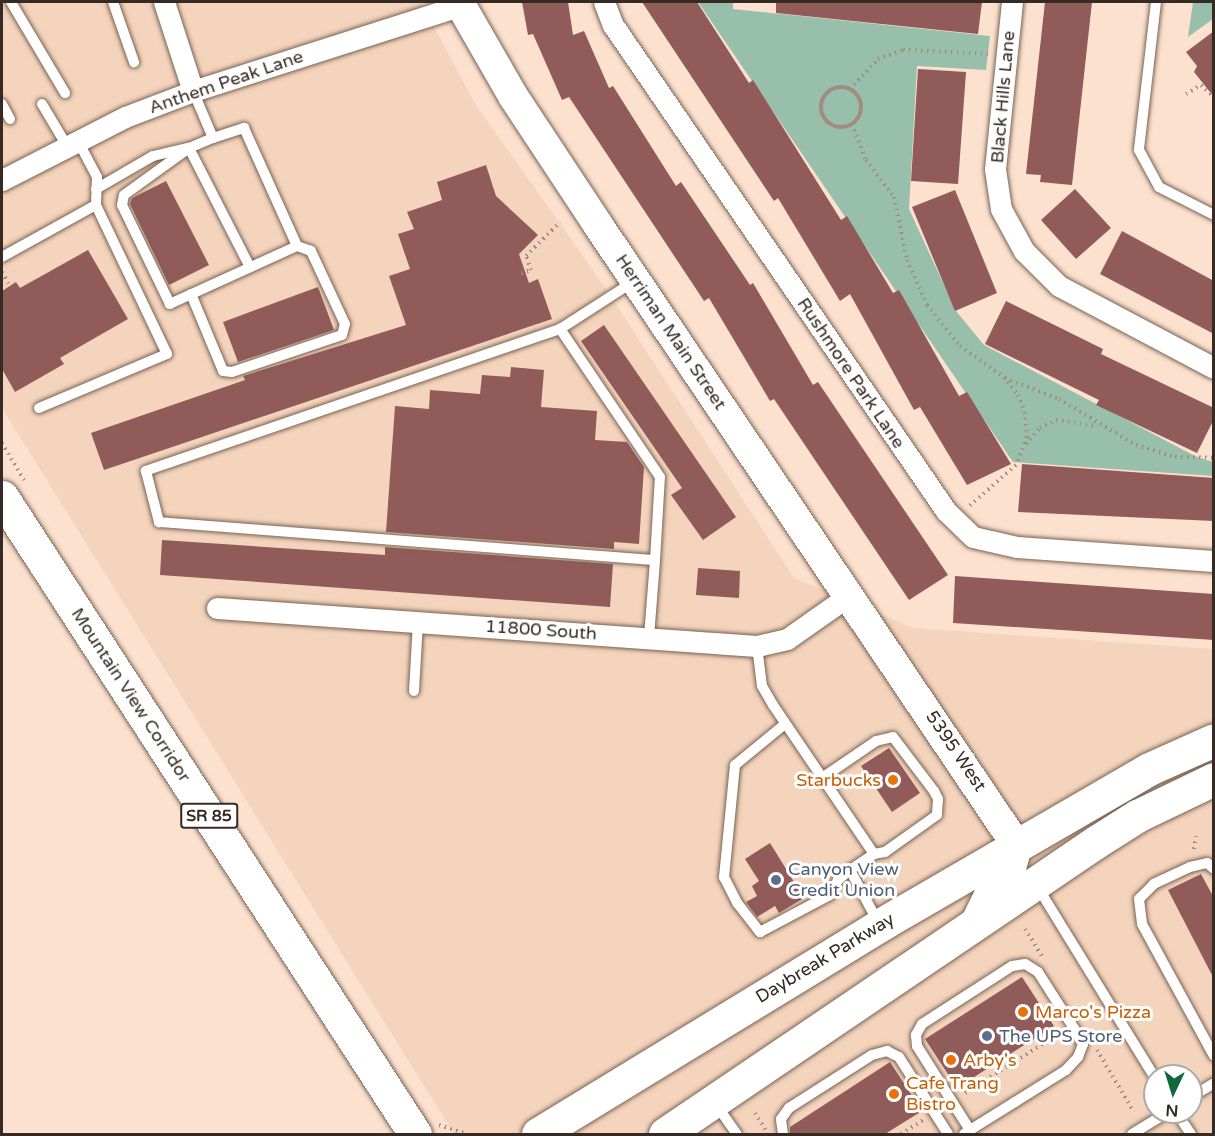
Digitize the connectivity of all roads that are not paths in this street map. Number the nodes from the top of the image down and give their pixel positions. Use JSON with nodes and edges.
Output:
{"nodes":[{"id":1,"x":11,"y":2,"type":"edge"},
{"id":2,"x":164,"y":2,"type":"edge"},
{"id":3,"x":604,"y":2,"type":"edge"},
{"id":4,"x":1012,"y":2,"type":"edge"},
{"id":5,"x":1156,"y":2,"type":"edge"},
{"id":6,"x":113,"y":3,"type":"edge"},
{"id":7,"x":460,"y":4,"type":"edge"},
{"id":8,"x":134,"y":62,"type":"dead end"},
{"id":9,"x":193,"y":91,"type":"junction"},
{"id":10,"x":65,"y":93,"type":"dead end"},
{"id":11,"x":2,"y":104,"type":"edge"},
{"id":12,"x":42,"y":104,"type":"dead end"},
{"id":13,"x":10,"y":120,"type":"dead end"},
{"id":14,"x":213,"y":138,"type":"junction"},
{"id":15,"x":72,"y":144,"type":"junction"},
{"id":16,"x":189,"y":148,"type":"junction"},
{"id":17,"x":2,"y":180,"type":"edge"},
{"id":18,"x":96,"y":189,"type":"junction"},
{"id":19,"x":96,"y":205,"type":"junction"},
{"id":20,"x":1214,"y":215,"type":"edge"},
{"id":21,"x":297,"y":246,"type":"junction"},
{"id":22,"x":2,"y":257,"type":"edge"},
{"id":23,"x":250,"y":267,"type":"junction"},
{"id":24,"x":636,"y":280,"type":"junction"},
{"id":25,"x":191,"y":294,"type":"junction"},
{"id":26,"x":560,"y":329,"type":"junction"},
{"id":27,"x":1214,"y":368,"type":"edge"},
{"id":28,"x":39,"y":408,"type":"dead end"},
{"id":29,"x":2,"y":497,"type":"edge"},
{"id":30,"x":655,"y":560,"type":"junction"},
{"id":31,"x":1214,"y":561,"type":"edge"},
{"id":32,"x":851,"y":594,"type":"junction"},
{"id":33,"x":217,"y":608,"type":"dead end"},
{"id":34,"x":418,"y":621,"type":"junction"},
{"id":35,"x":649,"y":637,"type":"junction"},
{"id":36,"x":757,"y":646,"type":"junction"},
{"id":37,"x":893,"y":657,"type":"joint"},
{"id":38,"x":414,"y":691,"type":"dead end"},
{"id":39,"x":785,"y":723,"type":"junction"},
{"id":40,"x":1214,"y":740,"type":"edge"},
{"id":41,"x":1149,"y":769,"type":"junction"},
{"id":42,"x":822,"y":778,"type":"junction"},
{"id":43,"x":1214,"y":779,"type":"edge"},
{"id":44,"x":1017,"y":846,"type":"junction"},
{"id":45,"x":874,"y":854,"type":"junction"},
{"id":46,"x":1214,"y":869,"type":"edge"},
{"id":47,"x":850,"y":870,"type":"junction"},
{"id":48,"x":1035,"y":883,"type":"junction"},
{"id":49,"x":975,"y":924,"type":"junction"},
{"id":50,"x":880,"y":925,"type":"junction"},
{"id":51,"x":1209,"y":1038,"type":"edge"},
{"id":52,"x":1214,"y":1056,"type":"edge"},
{"id":53,"x":1146,"y":1064,"type":"edge"},
{"id":54,"x":714,"y":1102,"type":"junction"},
{"id":55,"x":1148,"y":1124,"type":"edge"},
{"id":56,"x":967,"y":1132,"type":"edge"},
{"id":57,"x":415,"y":1134,"type":"edge"},
{"id":58,"x":538,"y":1134,"type":"edge"},
{"id":59,"x":665,"y":1134,"type":"edge"},
{"id":60,"x":737,"y":1134,"type":"edge"},
{"id":61,"x":783,"y":1134,"type":"edge"},
{"id":62,"x":948,"y":1134,"type":"edge"},
{"id":63,"x":1132,"y":1134,"type":"edge"}],
"edges":[{"from":1,"to":10,"type":"lane"},
{"from":2,"to":9,"type":"street"},
{"from":3,"to":31,"type":"street","name":"Rushmore Park Lane"},
{"from":4,"to":27,"type":"street","name":"Black Hills Lane"},
{"from":5,"to":20,"type":"lane"},
{"from":6,"to":8,"type":"lane"},
{"from":7,"to":9,"type":"street","name":"Anthem Peak Lane"},
{"from":7,"to":24,"type":"street","name":"Herriman Main Street"},
{"from":9,"to":14,"type":"lane"},
{"from":9,"to":15,"type":"street","name":"Anthem Peak Lane"},
{"from":11,"to":13,"type":"lane"},
{"from":12,"to":15,"type":"lane"},
{"from":14,"to":16,"type":"lane"},
{"from":14,"to":21,"type":"lane"},
{"from":15,"to":17,"type":"street","name":"Anthem Peak Lane"},
{"from":15,"to":18,"type":"lane"},
{"from":16,"to":18,"type":"lane"},
{"from":16,"to":23,"type":"lane"},
{"from":16,"to":25,"type":"lane"},
{"from":18,"to":19,"type":"lane"},
{"from":19,"to":22,"type":"lane"},
{"from":19,"to":28,"type":"lane"},
{"from":21,"to":23,"type":"lane"},
{"from":21,"to":25,"type":"lane"},
{"from":23,"to":25,"type":"lane"},
{"from":24,"to":26,"type":"lane"},
{"from":24,"to":32,"type":"street","name":"Herriman Main Street"},
{"from":26,"to":30,"type":"lane"},
{"from":26,"to":30,"type":"lane"},
{"from":29,"to":57,"type":"main road","name":"Mountain View Corridor","number":"SR 85"},
{"from":30,"to":35,"type":"lane"},
{"from":32,"to":36,"type":"street","name":"11800 South"},
{"from":32,"to":37,"type":"street","name":"Herriman Main Street"},
{"from":33,"to":34,"type":"street","name":"11800 South"},
{"from":34,"to":35,"type":"street","name":"11800 South"},
{"from":34,"to":38,"type":"lane"},
{"from":35,"to":36,"type":"street","name":"11800 South"},
{"from":36,"to":39,"type":"lane"},
{"from":37,"to":44,"type":"street","name":"5395 West"},
{"from":39,"to":42,"type":"lane"},
{"from":39,"to":47,"type":"lane"},
{"from":40,"to":41,"type":"main road","name":"Daybreak Parkway"},
{"from":41,"to":44,"type":"main road","name":"Daybreak Parkway"},
{"from":41,"to":48,"type":"main road"},
{"from":42,"to":45,"type":"lane"},
{"from":42,"to":45,"type":"lane"},
{"from":43,"to":48,"type":"main road"},
{"from":44,"to":49,"type":"street"},
{"from":44,"to":50,"type":"main road","name":"Daybreak Parkway"},
{"from":45,"to":47,"type":"lane"},
{"from":46,"to":51,"type":"lane"},
{"from":47,"to":50,"type":"lane"},
{"from":48,"to":49,"type":"main road"},
{"from":48,"to":53,"type":"lane"},
{"from":49,"to":54,"type":"main road"},
{"from":50,"to":58,"type":"main road","name":"Daybreak Parkway"},
{"from":51,"to":52,"type":"lane"},
{"from":54,"to":59,"type":"main road"},
{"from":54,"to":60,"type":"lane"},
{"from":55,"to":63,"type":"lane"},
{"from":56,"to":56,"type":"lane"},
{"from":61,"to":62,"type":"lane"}]}
